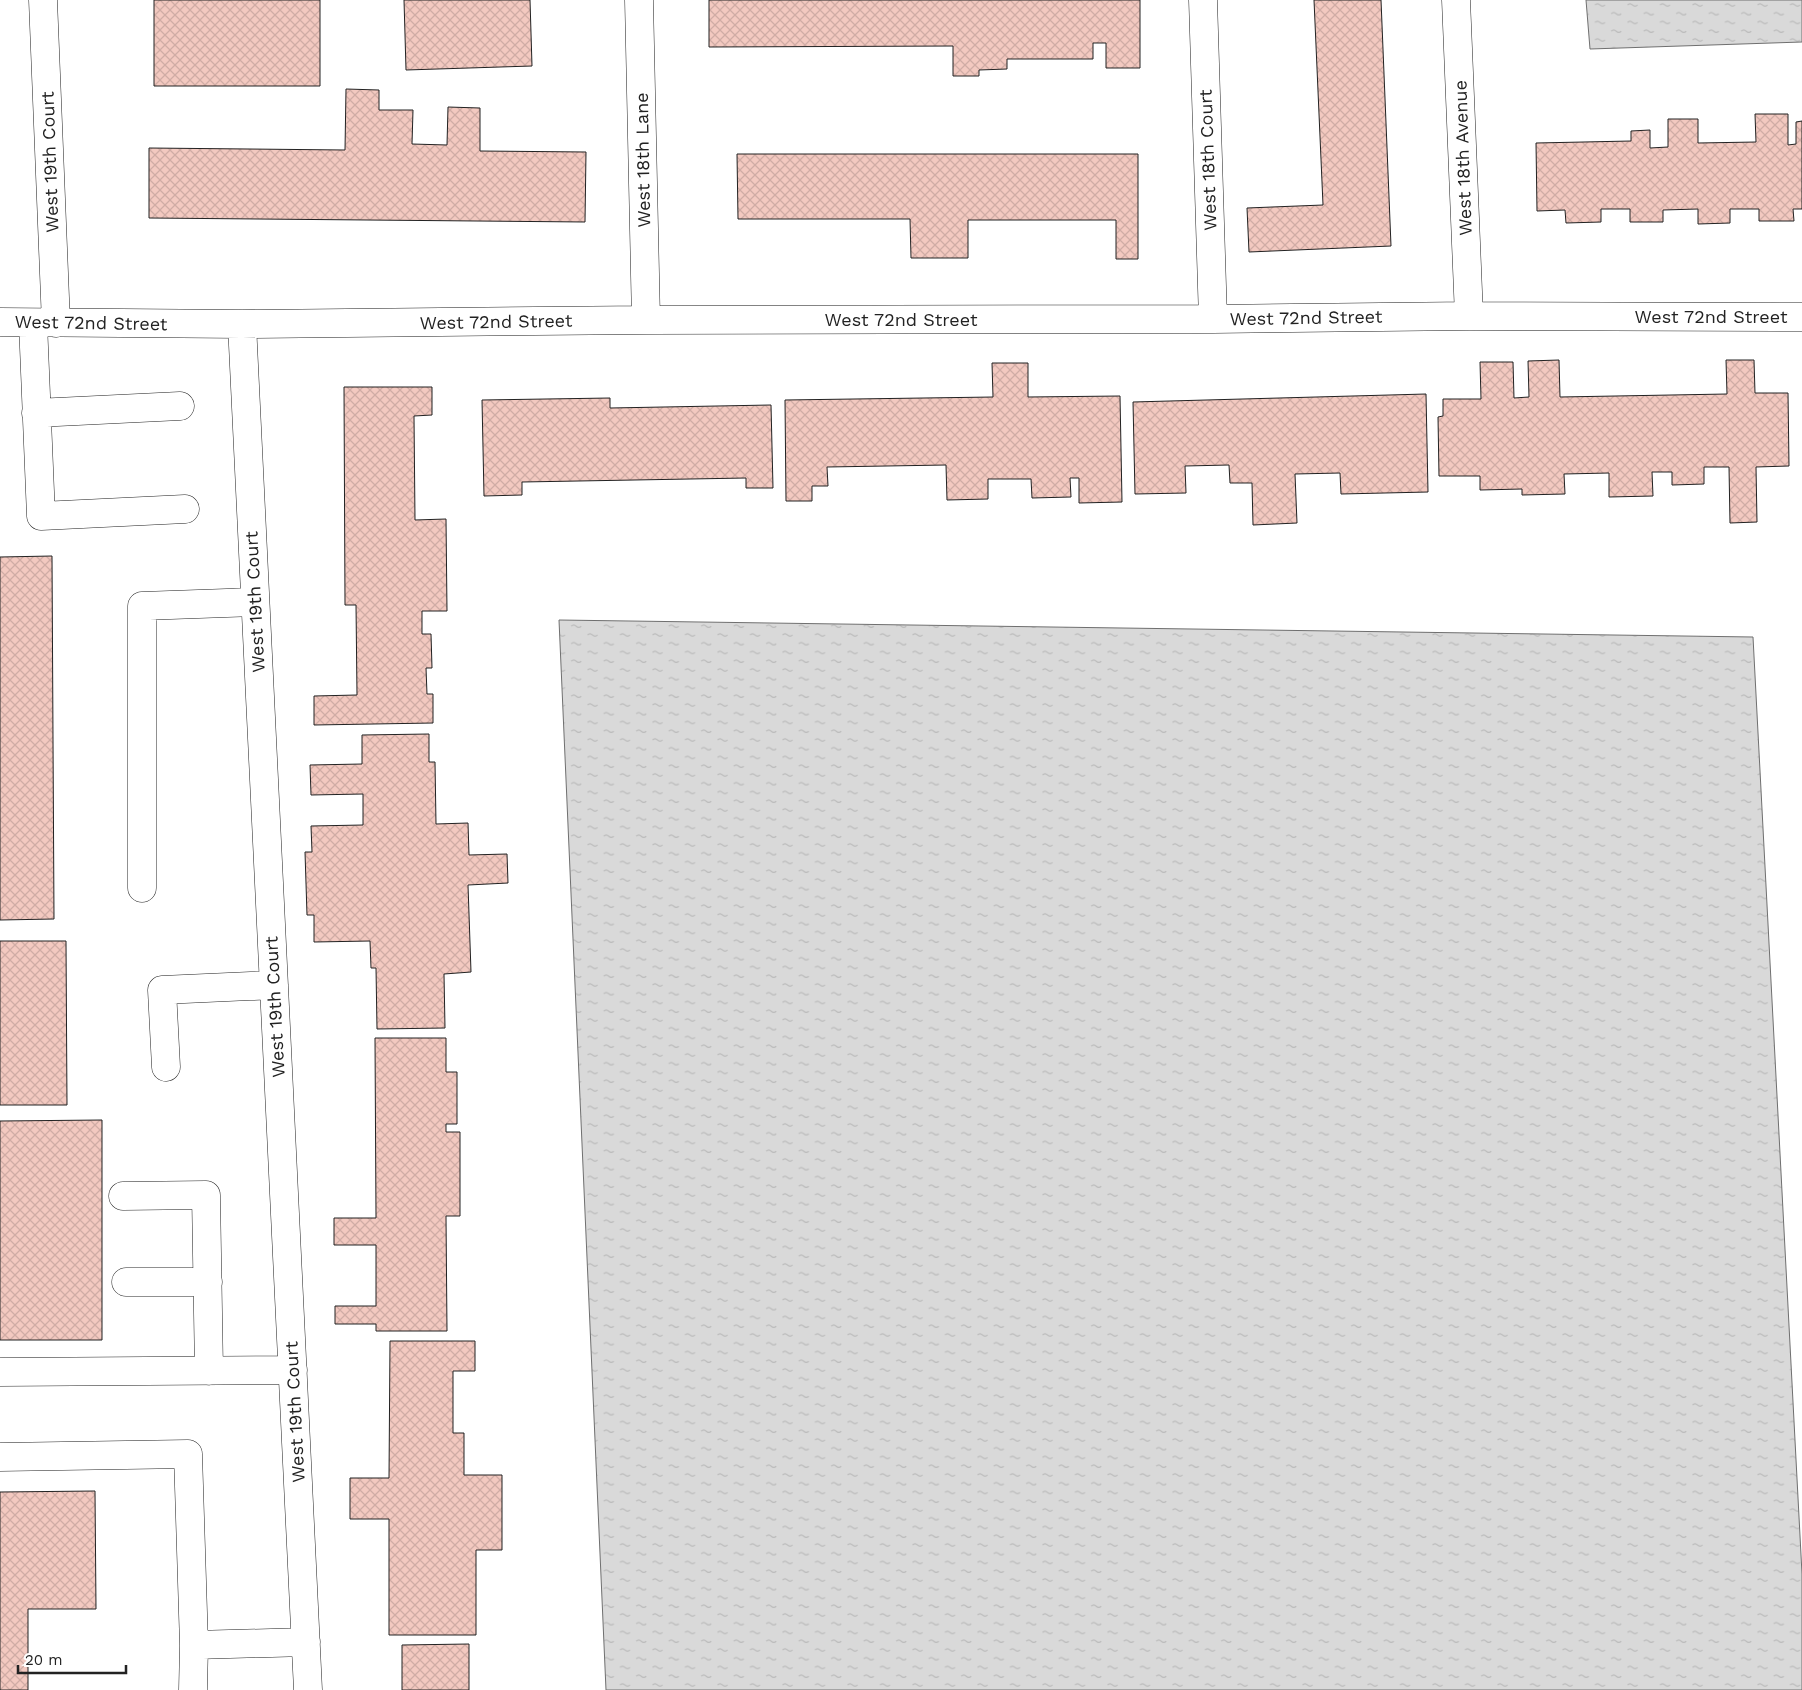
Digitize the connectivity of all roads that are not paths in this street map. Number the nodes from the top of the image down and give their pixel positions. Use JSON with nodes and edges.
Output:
{"nodes":[{"id":1,"x":43,"y":0,"type":"edge"},
{"id":2,"x":639,"y":0,"type":"edge"},
{"id":3,"x":1203,"y":0,"type":"edge"},
{"id":4,"x":1456,"y":0,"type":"edge"},
{"id":5,"x":1469,"y":316,"type":"junction"},
{"id":6,"x":1802,"y":317,"type":"edge"},
{"id":7,"x":1213,"y":319,"type":"junction"},
{"id":8,"x":646,"y":320,"type":"junction"},
{"id":9,"x":0,"y":322,"type":"edge"},
{"id":10,"x":45,"y":323,"type":"junction"},
{"id":11,"x":242,"y":324,"type":"junction"},
{"id":12,"x":180,"y":406,"type":"dead end"},
{"id":13,"x":36,"y":413,"type":"junction"},
{"id":14,"x":185,"y":509,"type":"dead end"},
{"id":15,"x":255,"y":602,"type":"junction"},
{"id":16,"x":142,"y":888,"type":"dead end"},
{"id":17,"x":274,"y":985,"type":"junction"},
{"id":18,"x":166,"y":1067,"type":"dead end"},
{"id":19,"x":123,"y":1196,"type":"dead end"},
{"id":20,"x":126,"y":1282,"type":"dead end"},
{"id":21,"x":208,"y":1282,"type":"junction"},
{"id":22,"x":292,"y":1370,"type":"junction"},
{"id":23,"x":209,"y":1371,"type":"junction"},
{"id":24,"x":0,"y":1372,"type":"edge"},
{"id":25,"x":0,"y":1457,"type":"edge"},
{"id":26,"x":306,"y":1642,"type":"junction"},
{"id":27,"x":194,"y":1645,"type":"junction"},
{"id":28,"x":193,"y":1690,"type":"edge"},
{"id":29,"x":308,"y":1690,"type":"edge"}],
"edges":[{"from":1,"to":10,"type":"street","name":"West 19th Court"},
{"from":2,"to":8,"type":"street","name":"West 18th Lane"},
{"from":3,"to":7,"type":"street","name":"West 18th Court"},
{"from":4,"to":5,"type":"street","name":"West 18th Avenue"},
{"from":5,"to":6,"type":"street","name":"West 72nd Street"},
{"from":5,"to":7,"type":"street","name":"West 72nd Street"},
{"from":7,"to":8,"type":"street","name":"West 72nd Street"},
{"from":8,"to":11,"type":"street","name":"West 72nd Street"},
{"from":9,"to":10,"type":"street","name":"West 72nd Street"},
{"from":10,"to":11,"type":"street","name":"West 72nd Street"},
{"from":10,"to":13,"type":"street","name":"West 19th Court"},
{"from":11,"to":15,"type":"street","name":"West 19th Court"},
{"from":12,"to":13,"type":"street"},
{"from":13,"to":14,"type":"street","name":"West 19th Court"},
{"from":15,"to":16,"type":"street"},
{"from":15,"to":17,"type":"street","name":"West 19th Court"},
{"from":17,"to":18,"type":"street"},
{"from":17,"to":22,"type":"street","name":"West 19th Court"},
{"from":19,"to":21,"type":"street"},
{"from":20,"to":21,"type":"street"},
{"from":21,"to":23,"type":"street"},
{"from":22,"to":23,"type":"street"},
{"from":22,"to":26,"type":"street","name":"West 19th Court"},
{"from":23,"to":24,"type":"street"},
{"from":25,"to":27,"type":"street"},
{"from":26,"to":27,"type":"street"},
{"from":26,"to":29,"type":"street","name":"West 19th Court"},
{"from":27,"to":28,"type":"street"}]}
